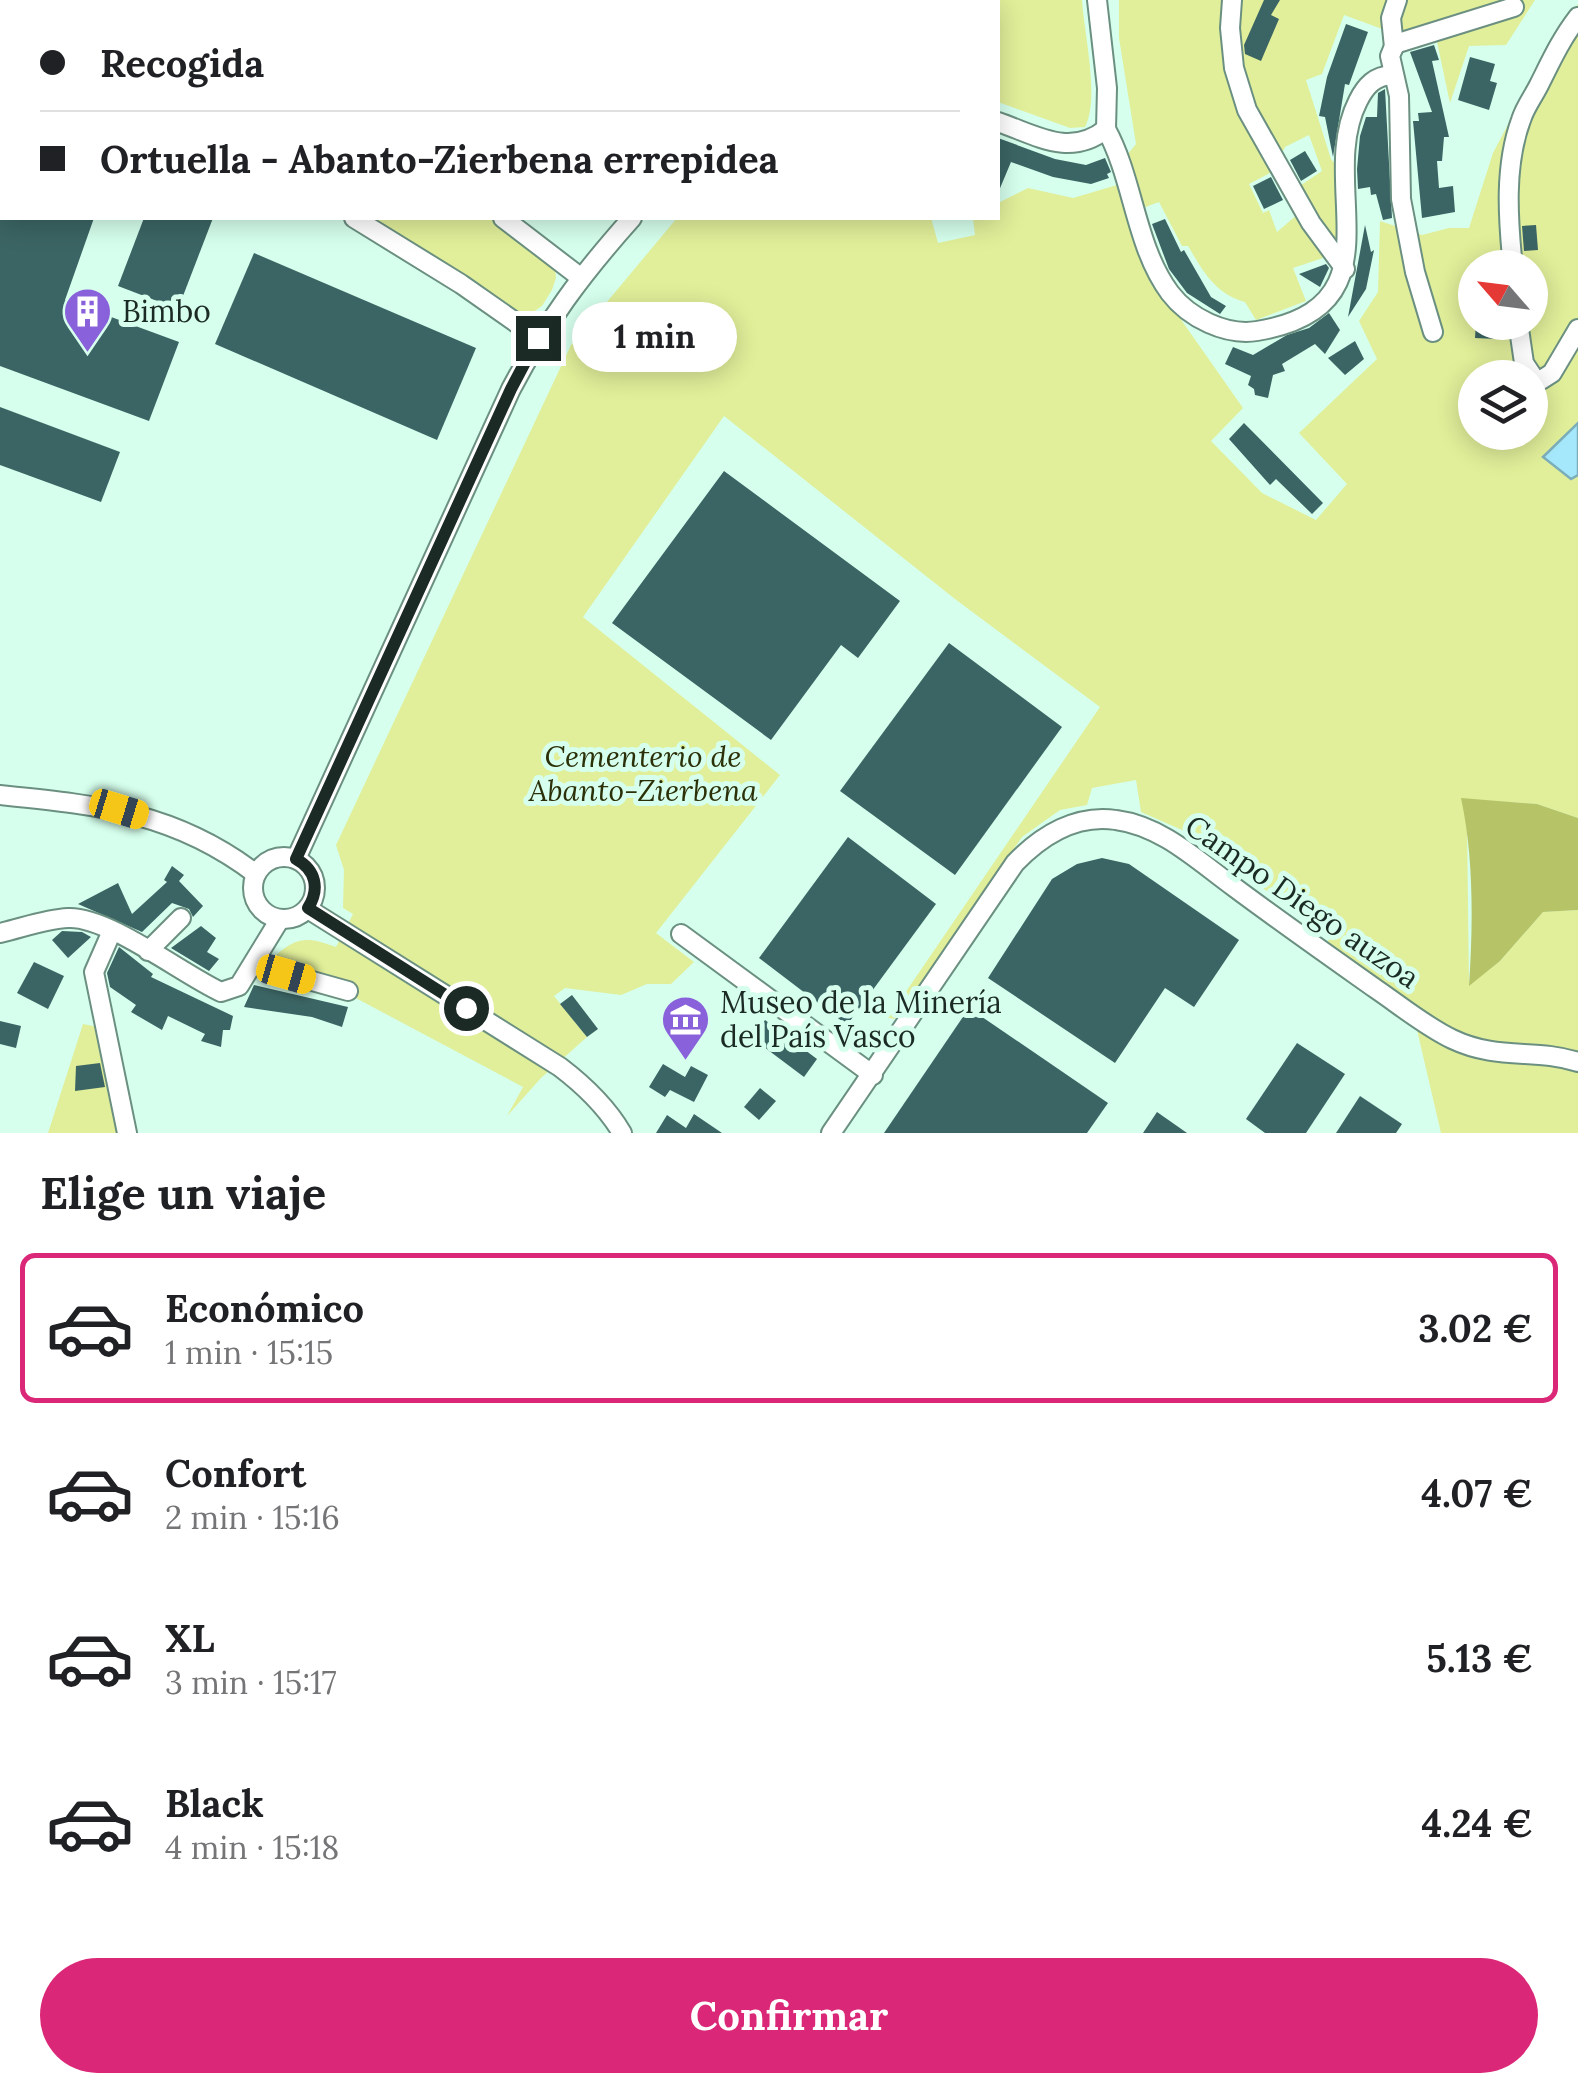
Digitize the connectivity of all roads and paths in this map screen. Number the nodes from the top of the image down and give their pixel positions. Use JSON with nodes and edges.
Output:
{"nodes":[{"id":1,"x":1097,"y":0,"type":"edge"},
{"id":2,"x":1232,"y":0,"type":"edge"},
{"id":3,"x":1397,"y":0,"type":"edge"},
{"id":4,"x":1514,"y":7,"type":"dead end"},
{"id":5,"x":1578,"y":17,"type":"edge"},
{"id":6,"x":1394,"y":47,"type":"junction"},
{"id":7,"x":1392,"y":76,"type":"junction"},
{"id":8,"x":1000,"y":123,"type":"edge"},
{"id":9,"x":1106,"y":129,"type":"junction"},
{"id":10,"x":357,"y":220,"type":"edge"},
{"id":11,"x":505,"y":220,"type":"edge"},
{"id":12,"x":630,"y":220,"type":"edge"},
{"id":13,"x":1512,"y":250,"type":"edge"},
{"id":14,"x":1345,"y":269,"type":"junction"},
{"id":15,"x":580,"y":276,"type":"junction"},
{"id":16,"x":1578,"y":329,"type":"edge"},
{"id":17,"x":1433,"y":332,"type":"dead end"},
{"id":18,"x":538,"y":338,"type":"junction"},
{"id":19,"x":1521,"y":340,"type":"edge"},
{"id":20,"x":0,"y":795,"type":"edge"},
{"id":21,"x":296,"y":859,"type":"junction"},
{"id":22,"x":256,"y":874,"type":"junction"},
{"id":23,"x":308,"y":908,"type":"junction"},
{"id":24,"x":180,"y":918,"type":"dead end"},
{"id":25,"x":280,"y":919,"type":"junction"},
{"id":26,"x":112,"y":931,"type":"junction"},
{"id":27,"x":0,"y":933,"type":"edge"},
{"id":28,"x":681,"y":934,"type":"dead end"},
{"id":29,"x":148,"y":951,"type":"junction"},
{"id":30,"x":255,"y":965,"type":"junction"},
{"id":31,"x":348,"y":991,"type":"dead end"},
{"id":32,"x":1578,"y":1062,"type":"edge"},
{"id":33,"x":872,"y":1076,"type":"junction"},
{"id":34,"x":127,"y":1133,"type":"edge"},
{"id":35,"x":622,"y":1133,"type":"edge"},
{"id":36,"x":832,"y":1133,"type":"edge"}],
"edges":[{"from":1,"to":9,"type":"street"},
{"from":2,"to":14,"type":"street"},
{"from":3,"to":6,"type":"street"},
{"from":4,"to":6,"type":"street"},
{"from":5,"to":13,"type":"street"},
{"from":6,"to":7,"type":"street"},
{"from":7,"to":14,"type":"street"},
{"from":7,"to":17,"type":"street"},
{"from":8,"to":9,"type":"street"},
{"from":9,"to":14,"type":"street"},
{"from":10,"to":18,"type":"street"},
{"from":11,"to":15,"type":"street"},
{"from":12,"to":15,"type":"street"},
{"from":15,"to":18,"type":"street"},
{"from":16,"to":19,"type":"street"},
{"from":18,"to":21,"type":"street"},
{"from":20,"to":22,"type":"street"},
{"from":21,"to":22,"type":"street"},
{"from":21,"to":23,"type":"street"},
{"from":22,"to":25,"type":"street"},
{"from":23,"to":25,"type":"street"},
{"from":23,"to":35,"type":"street"},
{"from":24,"to":29,"type":"street"},
{"from":25,"to":30,"type":"street"},
{"from":26,"to":27,"type":"street"},
{"from":26,"to":29,"type":"street"},
{"from":26,"to":34,"type":"street"},
{"from":28,"to":33,"type":"street"},
{"from":29,"to":30,"type":"street"},
{"from":30,"to":31,"type":"street"},
{"from":32,"to":33,"type":"street","name":"Campo Diego auzoa"},
{"from":33,"to":36,"type":"street","name":"Campo Diego auzoa"}]}
